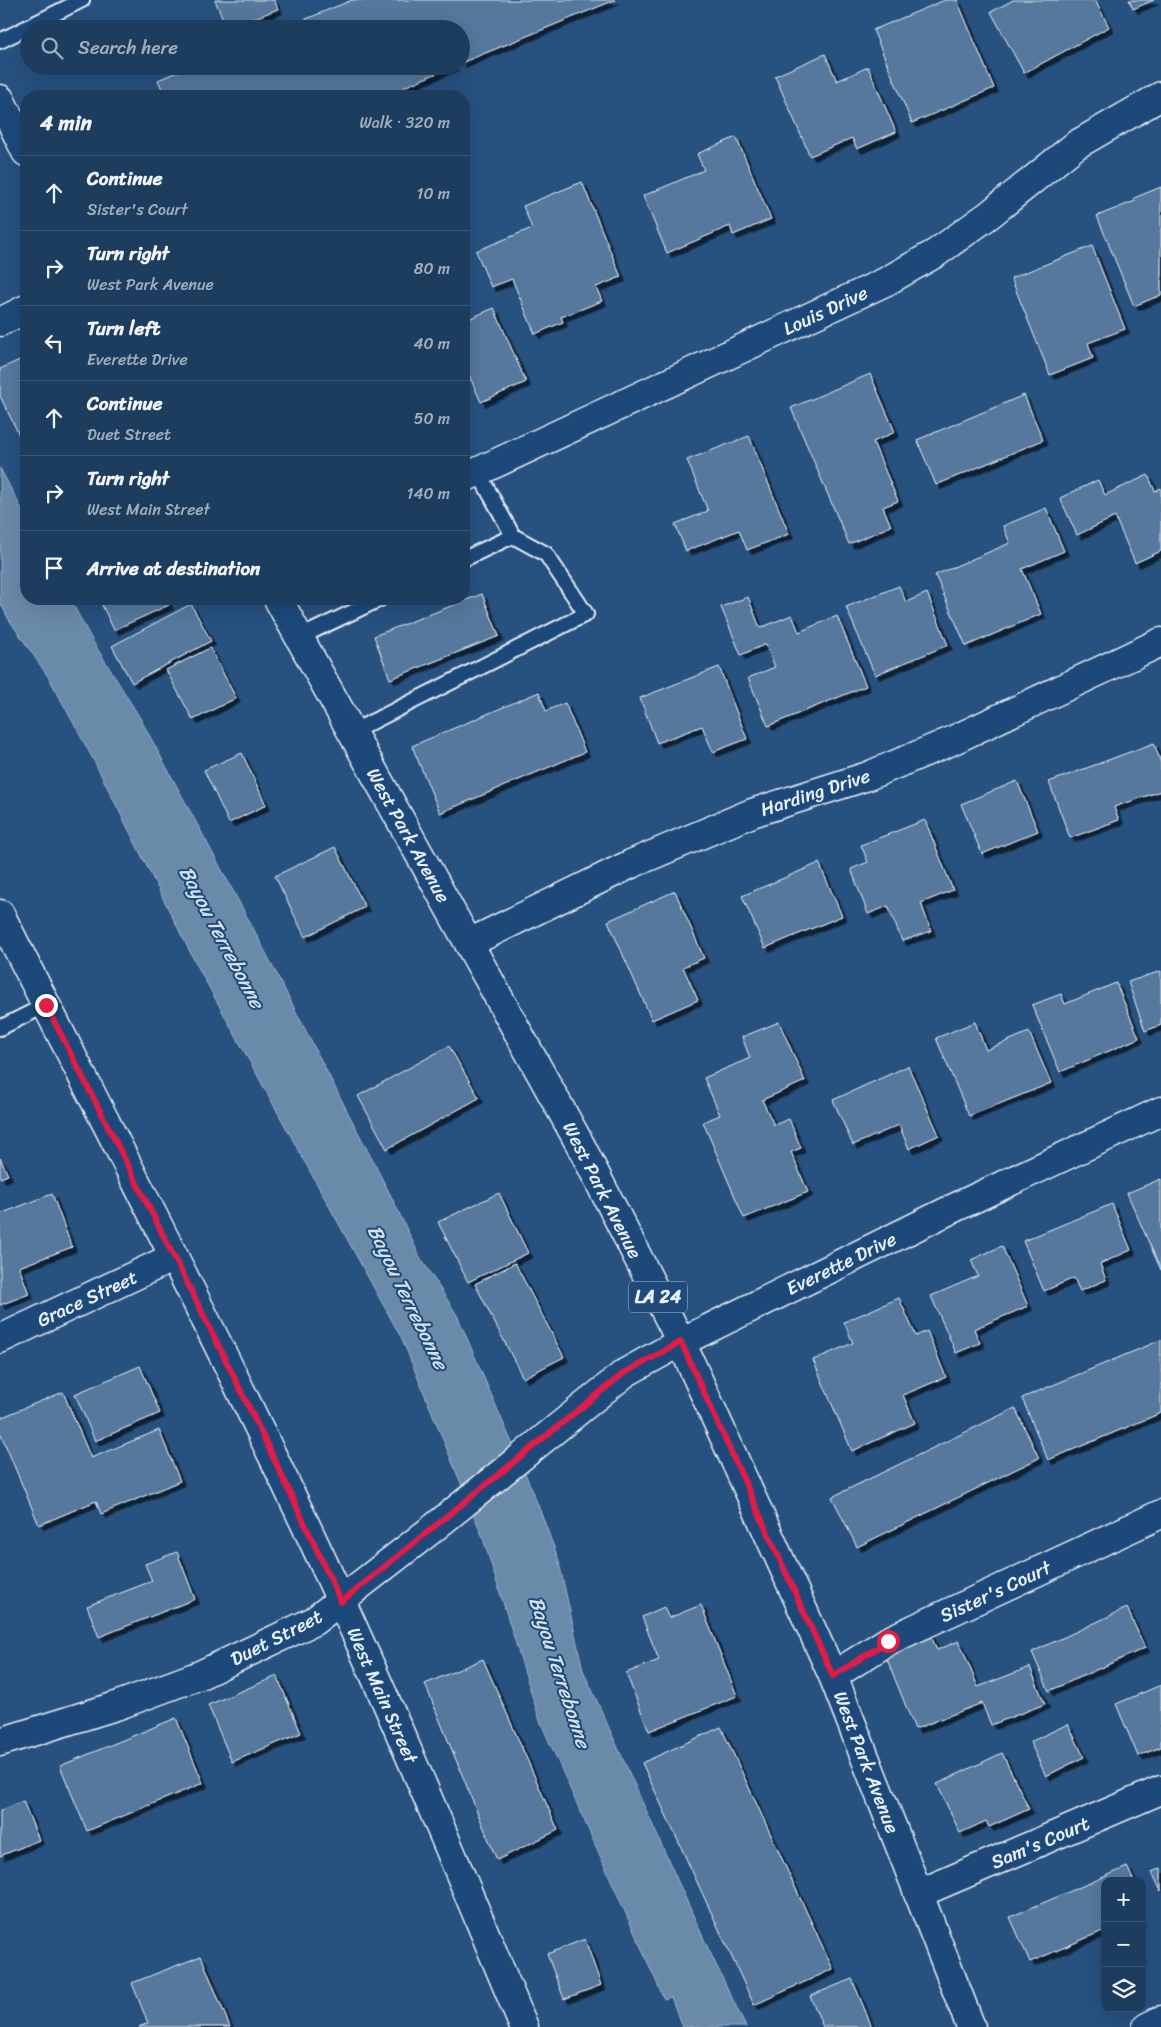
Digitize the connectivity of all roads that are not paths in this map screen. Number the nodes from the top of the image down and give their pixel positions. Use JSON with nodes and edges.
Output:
{"nodes":[{"id":1,"x":82,"y":0,"type":"edge"},
{"id":2,"x":42,"y":20,"type":"edge"},
{"id":3,"x":20,"y":31,"type":"edge"},
{"id":4,"x":0,"y":41,"type":"edge"},
{"id":5,"x":1161,"y":96,"type":"edge"},
{"id":6,"x":0,"y":99,"type":"edge"},
{"id":7,"x":20,"y":140,"type":"edge"},
{"id":8,"x":20,"y":312,"type":"edge"},
{"id":9,"x":0,"y":322,"type":"edge"},
{"id":10,"x":471,"y":475,"type":"edge"},
{"id":11,"x":513,"y":536,"type":"junction"},
{"id":12,"x":470,"y":556,"type":"edge"},
{"id":13,"x":281,"y":605,"type":"edge"},
{"id":14,"x":367,"y":605,"type":"edge"},
{"id":15,"x":300,"y":637,"type":"junction"},
{"id":16,"x":1161,"y":642,"type":"edge"},
{"id":17,"x":352,"y":732,"type":"junction"},
{"id":18,"x":0,"y":914,"type":"edge"},
{"id":19,"x":469,"y":943,"type":"junction"},
{"id":20,"x":46,"y":1005,"type":"junction"},
{"id":21,"x":0,"y":1028,"type":"edge"},
{"id":22,"x":1161,"y":1110,"type":"edge"},
{"id":23,"x":174,"y":1257,"type":"junction"},
{"id":24,"x":0,"y":1339,"type":"edge"},
{"id":25,"x":681,"y":1342,"type":"junction"},
{"id":26,"x":538,"y":1443,"type":"joint"},
{"id":27,"x":1161,"y":1514,"type":"edge"},
{"id":28,"x":341,"y":1602,"type":"junction"},
{"id":29,"x":833,"y":1676,"type":"junction"},
{"id":30,"x":0,"y":1742,"type":"edge"},
{"id":31,"x":1161,"y":1790,"type":"edge"},
{"id":32,"x":918,"y":1894,"type":"junction"},
{"id":33,"x":1161,"y":2020,"type":"edge"},
{"id":34,"x":524,"y":2027,"type":"edge"},
{"id":35,"x":971,"y":2027,"type":"edge"},
{"id":36,"x":1147,"y":2027,"type":"edge"}],
"edges":[{"from":1,"to":2,"type":"lane"},
{"from":3,"to":4,"type":"lane"},
{"from":5,"to":10,"type":"street","name":"Louis Drive"},
{"from":6,"to":7,"type":"street"},
{"from":8,"to":9,"type":"street"},
{"from":10,"to":11,"type":"lane"},
{"from":11,"to":12,"type":"lane"},
{"from":11,"to":17,"type":"lane"},
{"from":13,"to":15,"type":"street","name":"West Park Avenue","number":"LA 24"},
{"from":14,"to":15,"type":"lane"},
{"from":15,"to":17,"type":"street","name":"West Park Avenue","number":"LA 24"},
{"from":16,"to":19,"type":"street","name":"Harding Drive"},
{"from":17,"to":19,"type":"street","name":"West Park Avenue","number":"LA 24"},
{"from":18,"to":20,"type":"street","name":"West Main Street"},
{"from":19,"to":25,"type":"street","name":"West Park Avenue","number":"LA 24"},
{"from":20,"to":21,"type":"lane"},
{"from":20,"to":23,"type":"street","name":"West Main Street"},
{"from":22,"to":25,"type":"street","name":"Everette Drive"},
{"from":23,"to":24,"type":"street","name":"Grace Street"},
{"from":23,"to":28,"type":"street","name":"West Main Street"},
{"from":25,"to":26,"type":"street","name":"Everette Drive"},
{"from":25,"to":29,"type":"street","name":"West Park Avenue","number":"LA 24"},
{"from":26,"to":28,"type":"street","name":"Duet Street"},
{"from":27,"to":29,"type":"street","name":"Sister's Court"},
{"from":28,"to":30,"type":"street","name":"Duet Street"},
{"from":28,"to":34,"type":"street","name":"West Main Street"},
{"from":29,"to":32,"type":"street","name":"West Park Avenue","number":"LA 24"},
{"from":31,"to":32,"type":"street","name":"Sam's Court"},
{"from":32,"to":35,"type":"street","name":"West Park Avenue","number":"LA 24"},
{"from":33,"to":36,"type":"street"}]}
